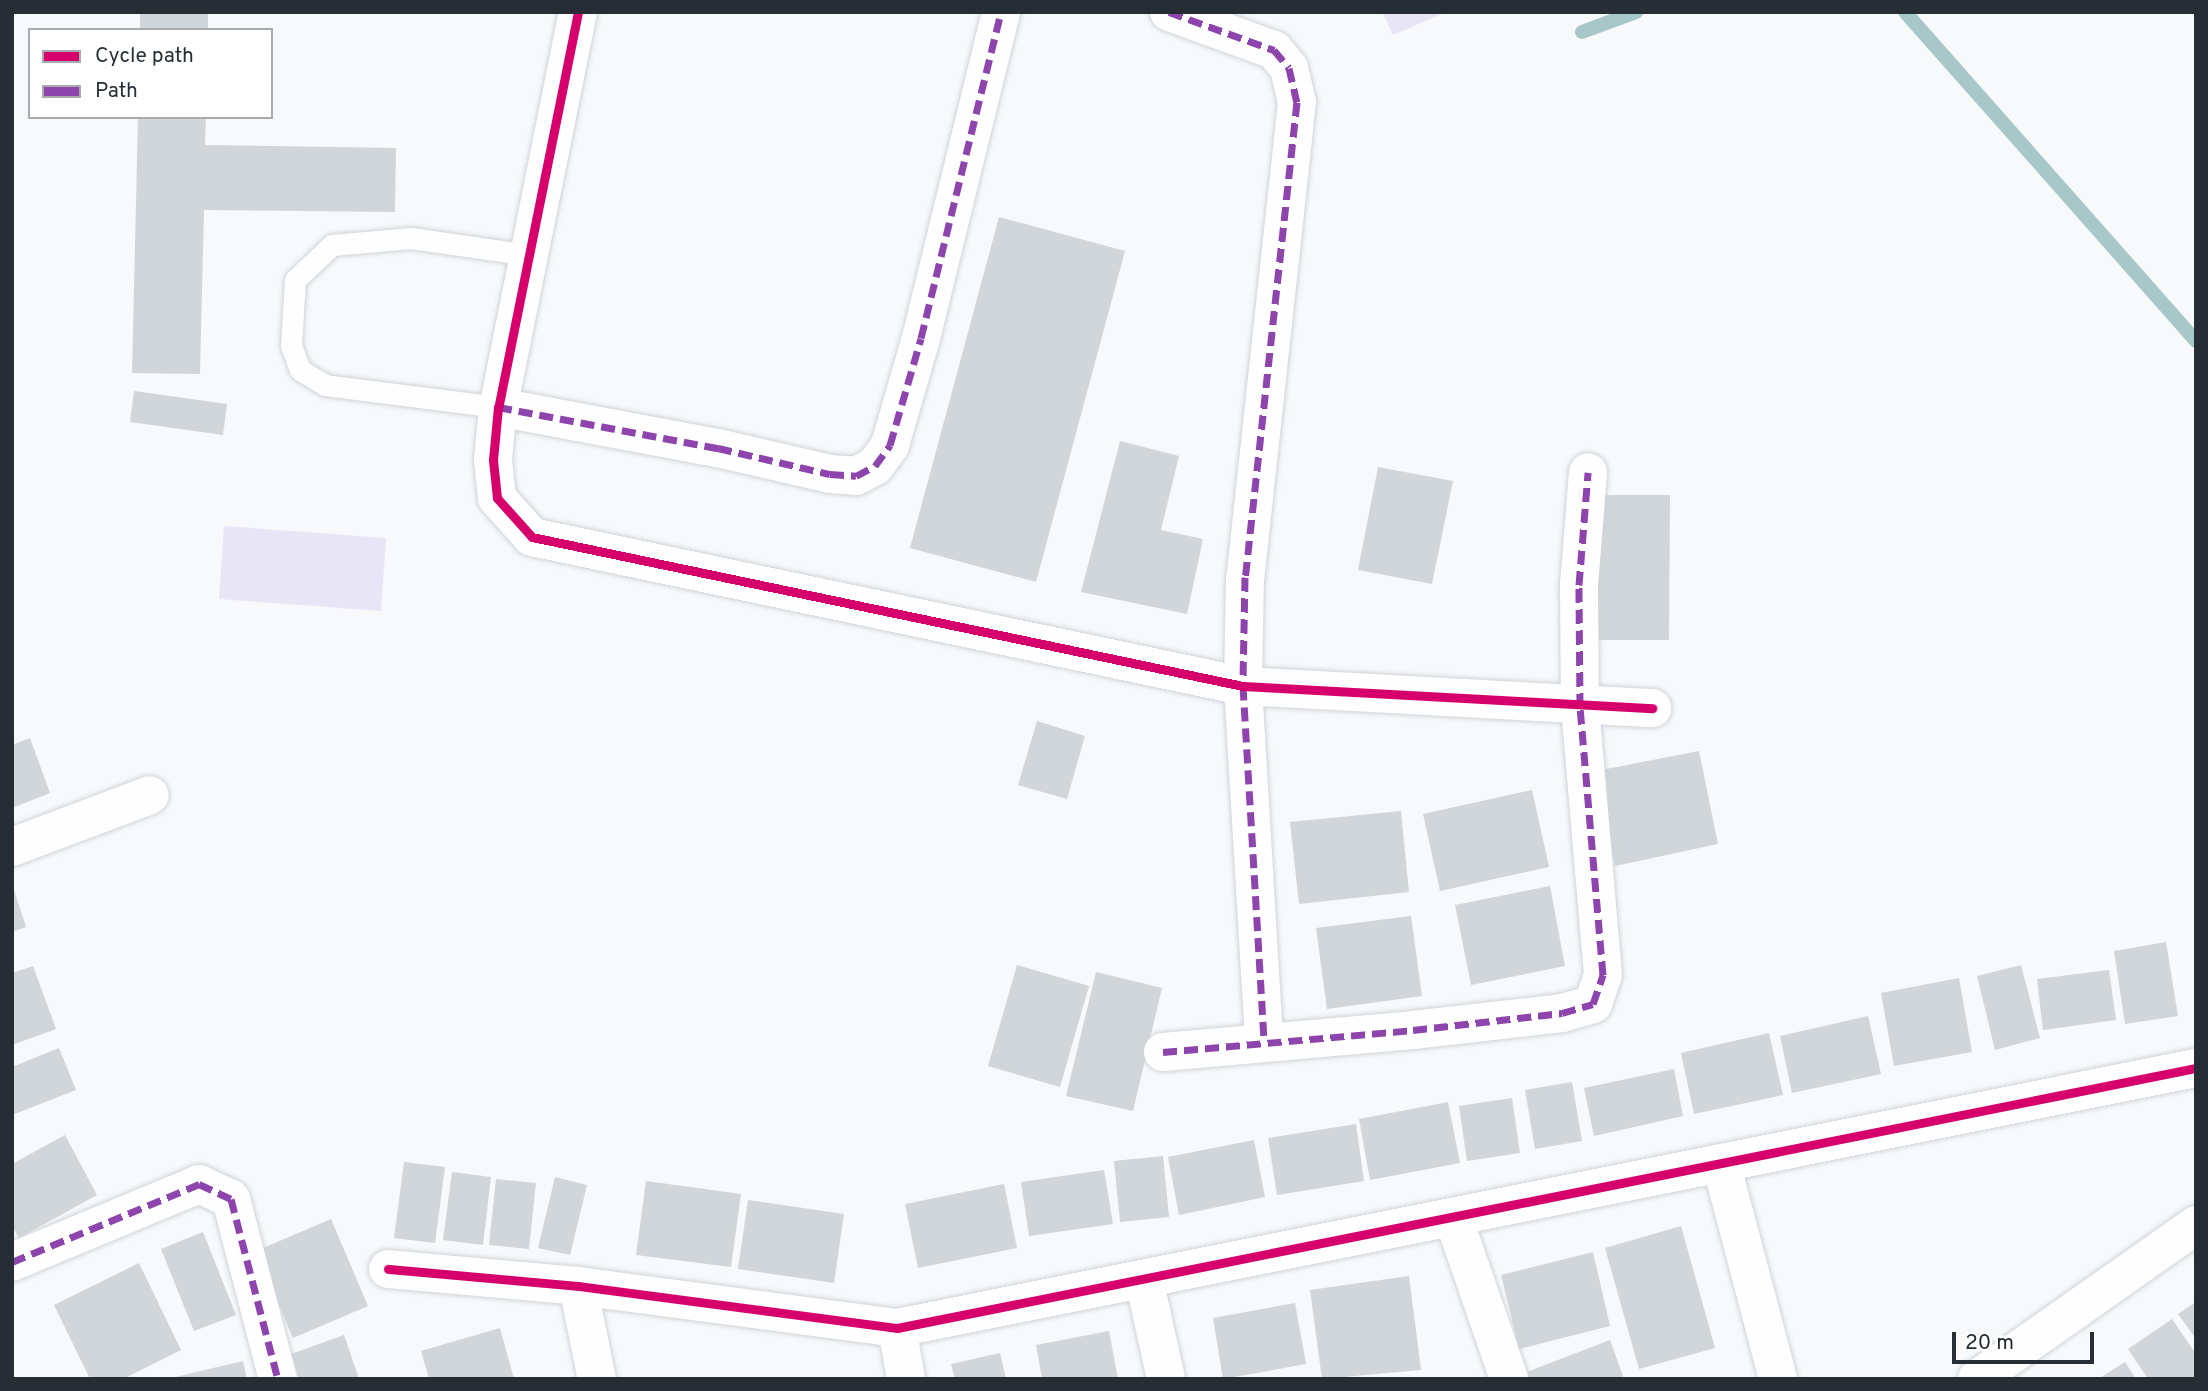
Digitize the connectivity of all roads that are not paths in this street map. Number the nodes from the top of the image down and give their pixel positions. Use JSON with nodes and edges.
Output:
{"nodes":[{"id":1,"x":578,"y":12,"type":"edge"},
{"id":2,"x":1001,"y":12,"type":"edge"},
{"id":3,"x":1169,"y":12,"type":"edge"},
{"id":4,"x":529,"y":255,"type":"junction"},
{"id":5,"x":498,"y":407,"type":"junction"},
{"id":6,"x":1588,"y":472,"type":"dead end"},
{"id":7,"x":1243,"y":687,"type":"junction"},
{"id":8,"x":1580,"y":707,"type":"junction"},
{"id":9,"x":1652,"y":708,"type":"dead end"},
{"id":10,"x":150,"y":795,"type":"dead end"},
{"id":11,"x":12,"y":847,"type":"edge"},
{"id":12,"x":1264,"y":1041,"type":"junction"},
{"id":13,"x":1163,"y":1052,"type":"dead end"},
{"id":14,"x":2196,"y":1068,"type":"edge"},
{"id":15,"x":1721,"y":1163,"type":"junction"},
{"id":16,"x":1453,"y":1217,"type":"junction"},
{"id":17,"x":2196,"y":1225,"type":"edge"},
{"id":18,"x":12,"y":1262,"type":"edge"},
{"id":19,"x":388,"y":1269,"type":"dead end"},
{"id":20,"x":1144,"y":1279,"type":"junction"},
{"id":21,"x":578,"y":1286,"type":"junction"},
{"id":22,"x":897,"y":1328,"type":"junction"},
{"id":23,"x":278,"y":1379,"type":"edge"},
{"id":24,"x":597,"y":1379,"type":"edge"},
{"id":25,"x":906,"y":1379,"type":"edge"},
{"id":26,"x":1166,"y":1379,"type":"edge"},
{"id":27,"x":1509,"y":1379,"type":"edge"},
{"id":28,"x":1778,"y":1379,"type":"edge"},
{"id":29,"x":1978,"y":1379,"type":"edge"}],
"edges":[{"from":1,"to":4,"type":"street"},
{"from":2,"to":5,"type":"street"},
{"from":3,"to":7,"type":"street"},
{"from":4,"to":5,"type":"street"},
{"from":4,"to":5,"type":"lane"},
{"from":5,"to":7,"type":"street"},
{"from":6,"to":8,"type":"street"},
{"from":7,"to":8,"type":"street"},
{"from":7,"to":12,"type":"street"},
{"from":8,"to":9,"type":"street"},
{"from":8,"to":12,"type":"street"},
{"from":10,"to":11,"type":"street"},
{"from":12,"to":13,"type":"street"},
{"from":14,"to":15,"type":"street"},
{"from":15,"to":16,"type":"street"},
{"from":15,"to":28,"type":"street"},
{"from":16,"to":20,"type":"street"},
{"from":16,"to":27,"type":"street"},
{"from":17,"to":29,"type":"street"},
{"from":18,"to":23,"type":"street"},
{"from":19,"to":21,"type":"street"},
{"from":20,"to":22,"type":"street"},
{"from":20,"to":26,"type":"street"},
{"from":21,"to":22,"type":"street"},
{"from":21,"to":24,"type":"street"},
{"from":22,"to":25,"type":"street"}]}
